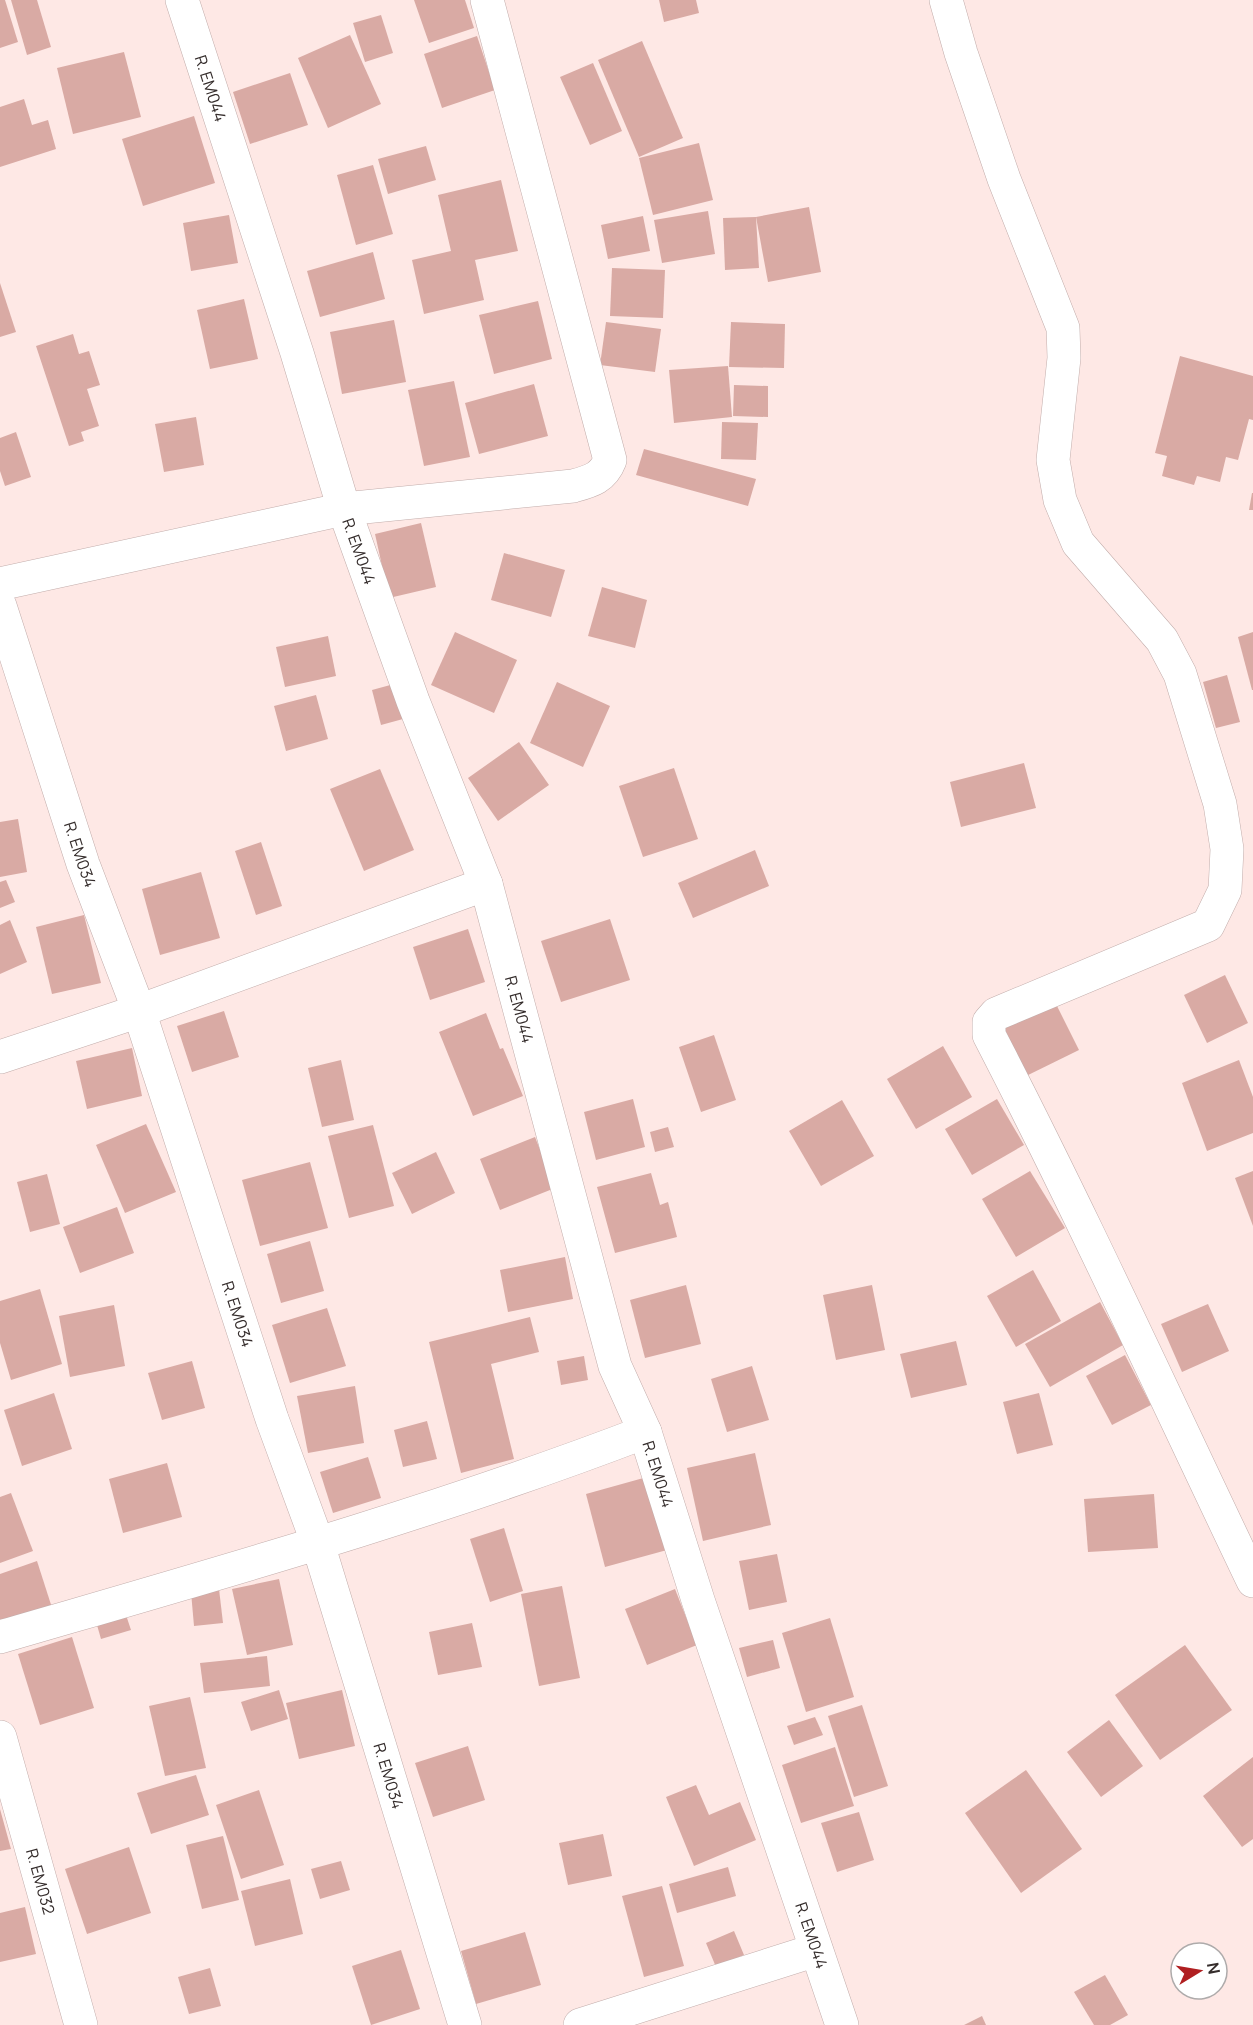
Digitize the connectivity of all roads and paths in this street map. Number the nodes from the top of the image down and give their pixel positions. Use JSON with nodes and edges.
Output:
{"nodes":[{"id":1,"x":182,"y":0,"type":"edge"},
{"id":2,"x":487,"y":0,"type":"edge"},
{"id":3,"x":946,"y":0,"type":"edge"},
{"id":4,"x":344,"y":509,"type":"junction"},
{"id":5,"x":0,"y":584,"type":"edge"},
{"id":6,"x":0,"y":606,"type":"edge"},
{"id":7,"x":486,"y":884,"type":"junction"},
{"id":8,"x":139,"y":1011,"type":"junction"},
{"id":9,"x":0,"y":1057,"type":"edge"},
{"id":10,"x":645,"y":1432,"type":"junction"},
{"id":11,"x":318,"y":1544,"type":"junction"},
{"id":12,"x":1253,"y":1581,"type":"edge"},
{"id":13,"x":0,"y":1637,"type":"edge"},
{"id":14,"x":0,"y":1737,"type":"edge"},
{"id":15,"x":816,"y":1950,"type":"junction"},
{"id":16,"x":81,"y":2025,"type":"edge"},
{"id":17,"x":465,"y":2025,"type":"edge"},
{"id":18,"x":580,"y":2025,"type":"edge"},
{"id":19,"x":842,"y":2025,"type":"edge"}],
"edges":[{"from":1,"to":4,"type":"street","name":"R. EM044"},
{"from":2,"to":4,"type":"street"},
{"from":3,"to":12,"type":"street"},
{"from":4,"to":5,"type":"street"},
{"from":4,"to":7,"type":"street","name":"R. EM044"},
{"from":6,"to":8,"type":"street","name":"R. EM034"},
{"from":7,"to":8,"type":"street"},
{"from":7,"to":10,"type":"street","name":"R. EM044"},
{"from":8,"to":9,"type":"street"},
{"from":8,"to":11,"type":"street","name":"R. EM034"},
{"from":10,"to":11,"type":"street"},
{"from":10,"to":15,"type":"street","name":"R. EM044"},
{"from":11,"to":13,"type":"street"},
{"from":11,"to":17,"type":"street","name":"R. EM034"},
{"from":14,"to":16,"type":"street","name":"R. EM032"},
{"from":15,"to":18,"type":"street"},
{"from":15,"to":19,"type":"street","name":"R. EM044"}]}
